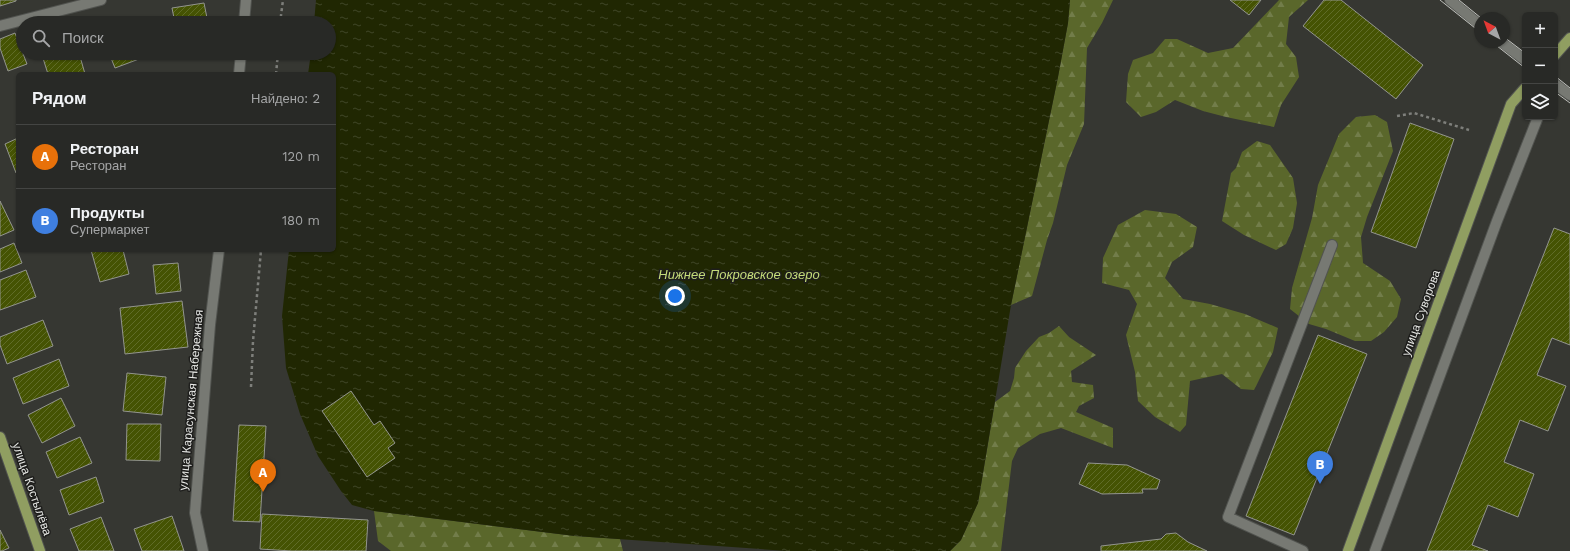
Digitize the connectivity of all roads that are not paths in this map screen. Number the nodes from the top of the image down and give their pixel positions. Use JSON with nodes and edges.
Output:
{"nodes":[{"id":1,"x":101,"y":0,"type":"edge"},
{"id":2,"x":246,"y":0,"type":"edge"},
{"id":3,"x":1450,"y":0,"type":"edge"},
{"id":4,"x":39,"y":16,"type":"edge"},
{"id":5,"x":245,"y":16,"type":"edge"},
{"id":6,"x":1474,"y":20,"type":"edge"},
{"id":7,"x":16,"y":22,"type":"edge"},
{"id":8,"x":0,"y":26,"type":"edge"},
{"id":9,"x":1570,"y":38,"type":"edge"},
{"id":10,"x":1509,"y":48,"type":"edge"},
{"id":11,"x":1558,"y":52,"type":"edge"},
{"id":12,"x":1522,"y":58,"type":"edge"},
{"id":13,"x":241,"y":60,"type":"edge"},
{"id":14,"x":240,"y":72,"type":"edge"},
{"id":15,"x":1558,"y":87,"type":"edge"},
{"id":16,"x":1522,"y":91,"type":"edge"},
{"id":17,"x":1570,"y":95,"type":"edge"},
{"id":18,"x":1537,"y":120,"type":"edge"},
{"id":19,"x":1332,"y":245,"type":"dead end"},
{"id":20,"x":219,"y":252,"type":"edge"},
{"id":21,"x":0,"y":437,"type":"edge"},
{"id":22,"x":40,"y":551,"type":"edge"},
{"id":23,"x":203,"y":551,"type":"edge"},
{"id":24,"x":1302,"y":551,"type":"edge"},
{"id":25,"x":1348,"y":551,"type":"edge"},
{"id":26,"x":1376,"y":551,"type":"edge"}],
"edges":[{"from":1,"to":4,"type":"street"},
{"from":2,"to":5,"type":"street"},
{"from":3,"to":6,"type":"street"},
{"from":7,"to":8,"type":"street"},
{"from":9,"to":11,"type":"main road"},
{"from":10,"to":12,"type":"street"},
{"from":13,"to":14,"type":"street"},
{"from":15,"to":17,"type":"street"},
{"from":16,"to":25,"type":"main road","name":"улица Суворова"},
{"from":18,"to":26,"type":"street"},
{"from":19,"to":24,"type":"street"},
{"from":20,"to":23,"type":"street","name":"улица Карасунская Набережная"},
{"from":21,"to":22,"type":"main road","name":"улица Костылёва"}]}
